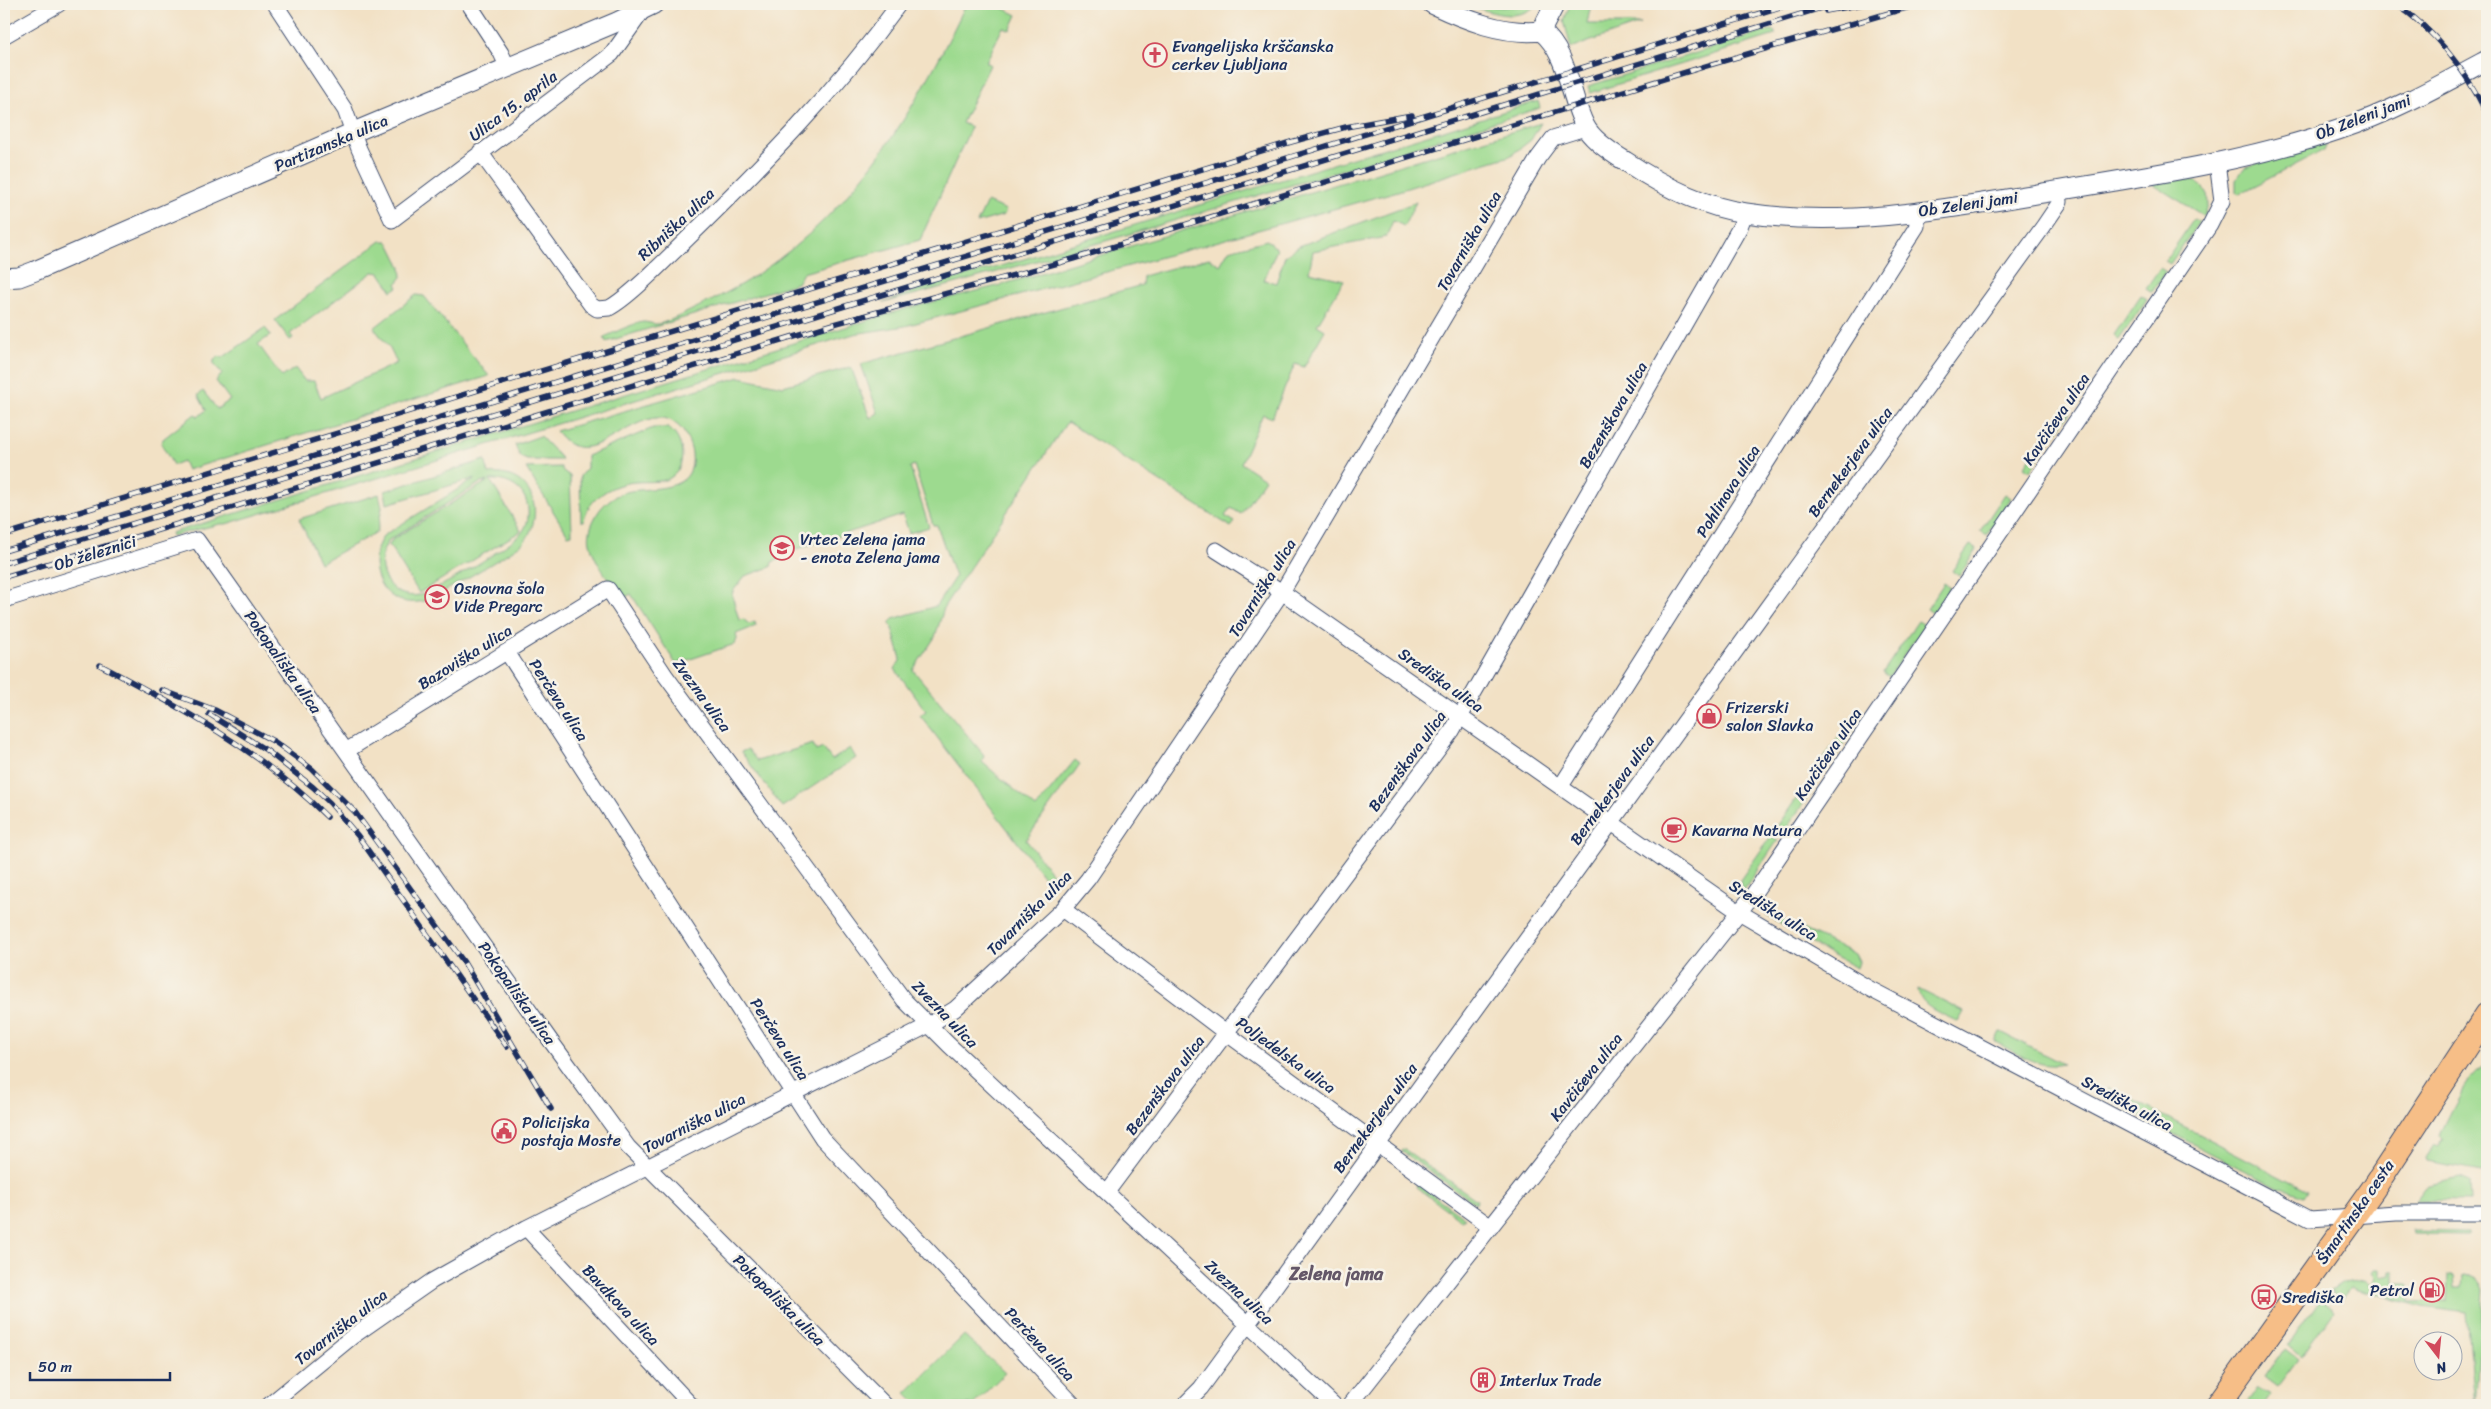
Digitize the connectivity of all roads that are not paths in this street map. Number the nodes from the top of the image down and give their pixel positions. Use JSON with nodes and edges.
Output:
{"nodes":[{"id":1,"x":59,"y":4,"type":"edge"},
{"id":2,"x":275,"y":4,"type":"edge"},
{"id":3,"x":469,"y":4,"type":"edge"},
{"id":4,"x":900,"y":4,"type":"edge"},
{"id":5,"x":1432,"y":4,"type":"edge"},
{"id":6,"x":1556,"y":4,"type":"edge"},
{"id":7,"x":649,"y":6,"type":"edge"},
{"id":8,"x":1541,"y":31,"type":"junction"},
{"id":9,"x":4,"y":36,"type":"edge"},
{"id":10,"x":2487,"y":60,"type":"edge"},
{"id":11,"x":508,"y":68,"type":"junction"},
{"id":12,"x":1586,"y":128,"type":"junction"},
{"id":13,"x":354,"y":132,"type":"junction"},
{"id":14,"x":480,"y":152,"type":"junction"},
{"id":15,"x":2217,"y":162,"type":"junction"},
{"id":16,"x":2058,"y":191,"type":"junction"},
{"id":17,"x":1745,"y":213,"type":"junction"},
{"id":18,"x":1916,"y":219,"type":"junction"},
{"id":19,"x":6,"y":278,"type":"edge"},
{"id":20,"x":197,"y":540,"type":"joint"},
{"id":21,"x":1216,"y":550,"type":"dead end"},
{"id":22,"x":603,"y":592,"type":"joint"},
{"id":23,"x":1282,"y":592,"type":"junction"},
{"id":24,"x":4,"y":600,"type":"edge"},
{"id":25,"x":507,"y":652,"type":"junction"},
{"id":26,"x":1462,"y":716,"type":"junction"},
{"id":27,"x":346,"y":751,"type":"junction"},
{"id":28,"x":1561,"y":786,"type":"junction"},
{"id":29,"x":1611,"y":820,"type":"junction"},
{"id":30,"x":1063,"y":909,"type":"junction"},
{"id":31,"x":1739,"y":912,"type":"junction"},
{"id":32,"x":2487,"y":1016,"type":"edge"},
{"id":33,"x":928,"y":1025,"type":"junction"},
{"id":34,"x":1226,"y":1034,"type":"junction"},
{"id":35,"x":792,"y":1092,"type":"junction"},
{"id":36,"x":1378,"y":1144,"type":"junction"},
{"id":37,"x":646,"y":1167,"type":"junction"},
{"id":38,"x":1107,"y":1192,"type":"junction"},
{"id":39,"x":2487,"y":1213,"type":"edge"},
{"id":40,"x":2354,"y":1216,"type":"junction"},
{"id":41,"x":1491,"y":1226,"type":"junction"},
{"id":42,"x":526,"y":1228,"type":"junction"},
{"id":43,"x":1248,"y":1324,"type":"junction"},
{"id":44,"x":269,"y":1405,"type":"edge"},
{"id":45,"x":691,"y":1405,"type":"edge"},
{"id":46,"x":885,"y":1405,"type":"edge"},
{"id":47,"x":1074,"y":1405,"type":"edge"},
{"id":48,"x":1184,"y":1405,"type":"edge"},
{"id":49,"x":1334,"y":1405,"type":"edge"},
{"id":50,"x":1350,"y":1405,"type":"edge"},
{"id":51,"x":2218,"y":1405,"type":"edge"}],
"edges":[{"from":1,"to":9,"type":"street"},
{"from":2,"to":13,"type":"street"},
{"from":3,"to":11,"type":"street"},
{"from":4,"to":14,"type":"street","name":"Ribniška ulica"},
{"from":5,"to":8,"type":"street"},
{"from":6,"to":8,"type":"street"},
{"from":7,"to":11,"type":"street","name":"Partizanska ulica"},
{"from":7,"to":14,"type":"street","name":"Ulica 15. aprila"},
{"from":8,"to":12,"type":"street"},
{"from":10,"to":15,"type":"street","name":"Ob Zeleni jami"},
{"from":11,"to":13,"type":"street","name":"Partizanska ulica"},
{"from":12,"to":17,"type":"street","name":"Ob Zeleni jami"},
{"from":12,"to":23,"type":"street","name":"Tovarniška ulica"},
{"from":13,"to":14,"type":"street","name":"Ulica 15. aprila"},
{"from":13,"to":19,"type":"street","name":"Partizanska ulica"},
{"from":15,"to":16,"type":"street","name":"Ob Zeleni jami"},
{"from":15,"to":31,"type":"street","name":"Kavčičeva ulica"},
{"from":16,"to":18,"type":"street","name":"Ob Zeleni jami"},
{"from":16,"to":29,"type":"street","name":"Bernekerjeva ulica"},
{"from":17,"to":18,"type":"street","name":"Ob Zeleni jami"},
{"from":17,"to":26,"type":"street","name":"Bezenškova ulica"},
{"from":18,"to":28,"type":"street","name":"Pohlinova ulica"},
{"from":20,"to":24,"type":"street","name":"Ob železnici"},
{"from":20,"to":27,"type":"street","name":"Pokopališka ulica"},
{"from":21,"to":23,"type":"street","name":"Središka ulica"},
{"from":22,"to":25,"type":"street","name":"Bazoviška ulica"},
{"from":22,"to":33,"type":"street","name":"Zvezna ulica"},
{"from":23,"to":26,"type":"street","name":"Središka ulica"},
{"from":23,"to":30,"type":"street","name":"Tovarniška ulica"},
{"from":25,"to":27,"type":"street","name":"Bazoviška ulica"},
{"from":25,"to":35,"type":"street","name":"Perčeva ulica"},
{"from":26,"to":28,"type":"street","name":"Središka ulica"},
{"from":26,"to":34,"type":"street","name":"Bezenškova ulica"},
{"from":27,"to":37,"type":"street","name":"Pokopališka ulica"},
{"from":28,"to":29,"type":"street","name":"Središka ulica"},
{"from":29,"to":31,"type":"street","name":"Središka ulica"},
{"from":29,"to":36,"type":"street","name":"Bernekerjeva ulica"},
{"from":30,"to":33,"type":"street","name":"Tovarniška ulica"},
{"from":30,"to":34,"type":"street","name":"Poljedelska ulica"},
{"from":31,"to":40,"type":"street","name":"Središka ulica"},
{"from":31,"to":41,"type":"street","name":"Kavčičeva ulica"},
{"from":32,"to":40,"type":"main road","name":"Šmartinska cesta"},
{"from":33,"to":35,"type":"street","name":"Tovarniška ulica"},
{"from":33,"to":38,"type":"street","name":"Zvezna ulica"},
{"from":34,"to":36,"type":"street","name":"Poljedelska ulica"},
{"from":34,"to":38,"type":"street","name":"Bezenškova ulica"},
{"from":35,"to":37,"type":"street","name":"Tovarniška ulica"},
{"from":35,"to":47,"type":"street","name":"Perčeva ulica"},
{"from":36,"to":41,"type":"street","name":"Poljedelska ulica"},
{"from":36,"to":43,"type":"street","name":"Bernekerjeva ulica"},
{"from":37,"to":42,"type":"street","name":"Tovarniška ulica"},
{"from":37,"to":46,"type":"street","name":"Pokopališka ulica"},
{"from":38,"to":43,"type":"street","name":"Zvezna ulica"},
{"from":39,"to":40,"type":"street","name":"Središka ulica"},
{"from":40,"to":51,"type":"main road","name":"Šmartinska cesta"},
{"from":41,"to":50,"type":"street","name":"Kavčičeva ulica"},
{"from":42,"to":44,"type":"street","name":"Tovarniška ulica"},
{"from":42,"to":45,"type":"street","name":"Bavdkova ulica"},
{"from":43,"to":48,"type":"street","name":"Bernekerjeva ulica"},
{"from":43,"to":49,"type":"street","name":"Zvezna ulica"}]}
